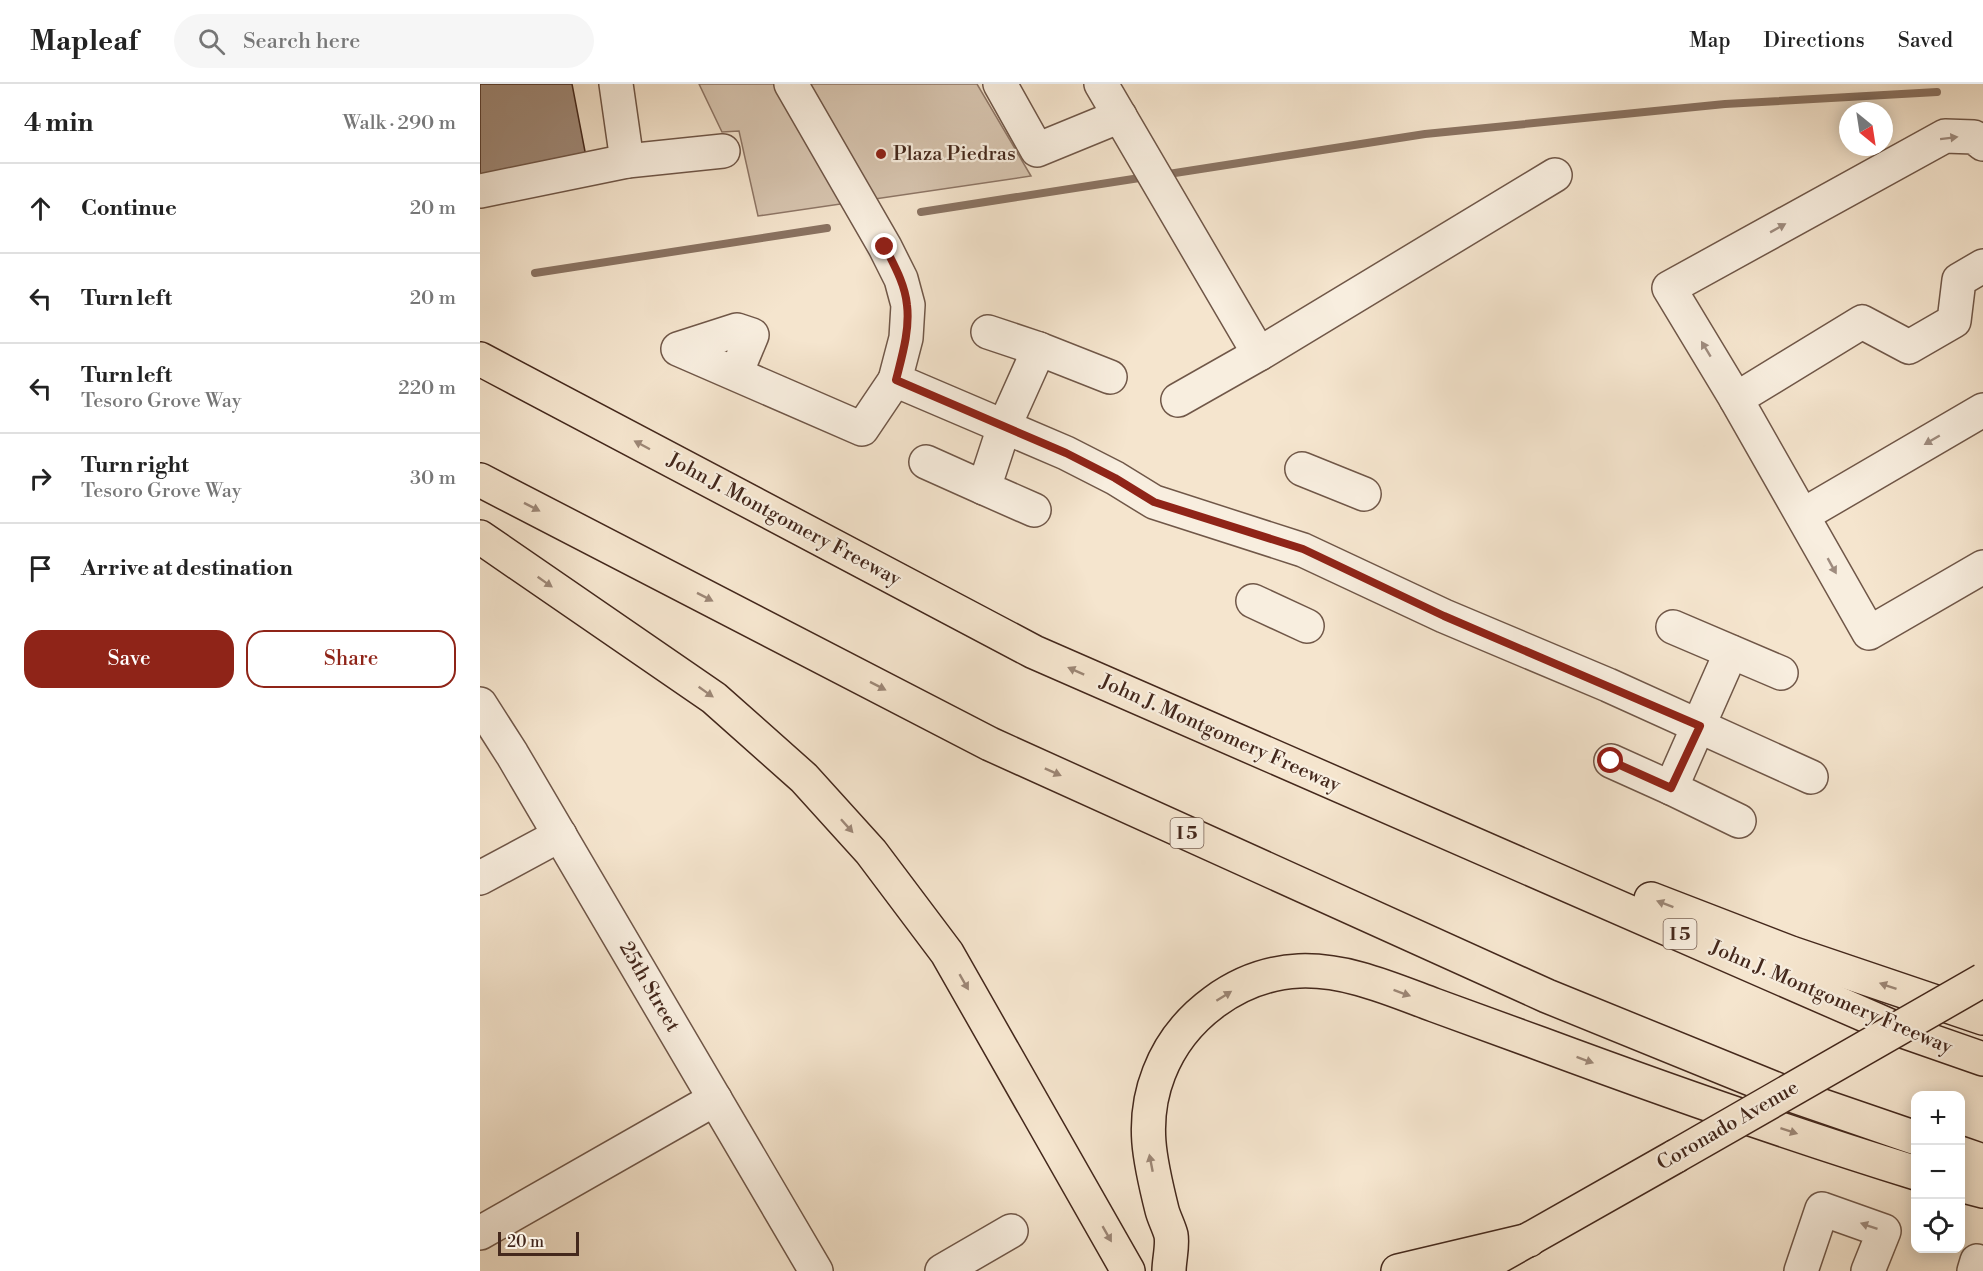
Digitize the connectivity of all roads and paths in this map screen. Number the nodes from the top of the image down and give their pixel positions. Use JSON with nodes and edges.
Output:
{"nodes":[{"id":1,"x":616,"y":84,"type":"edge"},
{"id":2,"x":791,"y":84,"type":"edge"},
{"id":3,"x":1000,"y":84,"type":"edge"},
{"id":4,"x":1101,"y":84,"type":"edge"},
{"id":5,"x":1126,"y":126,"type":"junction"},
{"id":6,"x":1983,"y":144,"type":"edge"},
{"id":7,"x":723,"y":151,"type":"dead end"},
{"id":8,"x":627,"y":161,"type":"junction"},
{"id":9,"x":1555,"y":175,"type":"dead end"},
{"id":10,"x":480,"y":191,"type":"edge"},
{"id":11,"x":1983,"y":266,"type":"edge"},
{"id":12,"x":988,"y":332,"type":"dead end"},
{"id":13,"x":1039,"y":349,"type":"junction"},
{"id":14,"x":1259,"y":354,"type":"junction"},
{"id":15,"x":480,"y":359,"type":"edge"},
{"id":16,"x":741,"y":359,"type":"dead end"},
{"id":17,"x":1110,"y":378,"type":"dead end"},
{"id":18,"x":896,"y":380,"type":"junction"},
{"id":19,"x":1736,"y":399,"type":"junction"},
{"id":20,"x":1178,"y":400,"type":"dead end"},
{"id":21,"x":1983,"y":411,"type":"edge"},
{"id":22,"x":1004,"y":427,"type":"junction"},
{"id":23,"x":926,"y":462,"type":"dead end"},
{"id":24,"x":1302,"y":469,"type":"dead end"},
{"id":25,"x":480,"y":480,"type":"edge"},
{"id":26,"x":984,"y":488,"type":"junction"},
{"id":27,"x":1364,"y":494,"type":"dead end"},
{"id":28,"x":1034,"y":510,"type":"dead end"},
{"id":29,"x":1803,"y":515,"type":"junction"},
{"id":30,"x":480,"y":537,"type":"edge"},
{"id":31,"x":1983,"y":567,"type":"edge"},
{"id":32,"x":1253,"y":600,"type":"dead end"},
{"id":33,"x":1307,"y":626,"type":"dead end"},
{"id":34,"x":1673,"y":627,"type":"dead end"},
{"id":35,"x":1731,"y":652,"type":"junction"},
{"id":36,"x":1780,"y":673,"type":"dead end"},
{"id":37,"x":480,"y":704,"type":"edge"},
{"id":38,"x":1700,"y":726,"type":"junction"},
{"id":39,"x":1611,"y":761,"type":"dead end"},
{"id":40,"x":1811,"y":777,"type":"dead end"},
{"id":41,"x":1671,"y":788,"type":"junction"},
{"id":42,"x":1380,"y":803,"type":"junction"},
{"id":43,"x":1740,"y":821,"type":"dead end"},
{"id":44,"x":560,"y":835,"type":"junction"},
{"id":45,"x":480,"y":878,"type":"edge"},
{"id":46,"x":1983,"y":980,"type":"edge"},
{"id":47,"x":1983,"y":1018,"type":"edge"},
{"id":48,"x":1983,"y":1059,"type":"edge"},
{"id":49,"x":716,"y":1099,"type":"junction"},
{"id":50,"x":1911,"y":1136,"type":"edge"},
{"id":51,"x":1965,"y":1155,"type":"edge"},
{"id":52,"x":1983,"y":1161,"type":"edge"},
{"id":53,"x":1911,"y":1171,"type":"edge"},
{"id":54,"x":1965,"y":1186,"type":"edge"},
{"id":55,"x":1983,"y":1191,"type":"edge"},
{"id":56,"x":1011,"y":1231,"type":"dead end"},
{"id":57,"x":480,"y":1233,"type":"edge"},
{"id":58,"x":1171,"y":1235,"type":"junction"},
{"id":59,"x":1529,"y":1240,"type":"junction"},
{"id":60,"x":816,"y":1271,"type":"edge"},
{"id":61,"x":942,"y":1271,"type":"edge"},
{"id":62,"x":1128,"y":1271,"type":"edge"},
{"id":63,"x":1169,"y":1271,"type":"edge"},
{"id":64,"x":1194,"y":1271,"type":"edge"},
{"id":65,"x":1398,"y":1271,"type":"edge"},
{"id":66,"x":1473,"y":1271,"type":"edge"},
{"id":67,"x":1801,"y":1271,"type":"edge"},
{"id":68,"x":1868,"y":1271,"type":"edge"}],
"edges":[{"from":1,"to":8,"type":"street"},
{"from":2,"to":18,"type":"street"},
{"from":3,"to":5,"type":"street"},
{"from":4,"to":5,"type":"street"},
{"from":5,"to":14,"type":"street"},
{"from":19,"to":6,"type":"street","one_way":true},
{"from":7,"to":8,"type":"street"},
{"from":8,"to":10,"type":"street"},
{"from":9,"to":14,"type":"street"},
{"from":11,"to":19,"type":"street"},
{"from":12,"to":13,"type":"street"},
{"from":13,"to":17,"type":"street"},
{"from":13,"to":22,"type":"street"},
{"from":14,"to":20,"type":"street"},
{"from":42,"to":15,"type":"main road","name":"John J. Montgomery Freeway","number":"I 5","one_way":true},
{"from":16,"to":18,"type":"street"},
{"from":18,"to":22,"type":"street"},
{"from":19,"to":29,"type":"street"},
{"from":21,"to":29,"type":"street","one_way":true},
{"from":22,"to":26,"type":"street"},
{"from":22,"to":38,"type":"street"},
{"from":23,"to":26,"type":"street"},
{"from":24,"to":27,"type":"street"},
{"from":25,"to":50,"type":"main road","number":"I 5","one_way":true},
{"from":26,"to":28,"type":"street"},
{"from":29,"to":31,"type":"street","one_way":true},
{"from":30,"to":62,"type":"main road","one_way":true},
{"from":32,"to":33,"type":"street"},
{"from":34,"to":35,"type":"street"},
{"from":35,"to":36,"type":"street"},
{"from":35,"to":38,"type":"street"},
{"from":37,"to":44,"type":"street","name":"25th Street"},
{"from":38,"to":40,"type":"street"},
{"from":38,"to":41,"type":"street"},
{"from":39,"to":41,"type":"street"},
{"from":41,"to":43,"type":"street"},
{"from":47,"to":42,"type":"main road","one_way":true},
{"from":42,"to":48,"type":"main road","name":"John J. Montgomery Freeway","number":"I 5"},
{"from":44,"to":45,"type":"street"},
{"from":44,"to":49,"type":"street","name":"25th Street"},
{"from":46,"to":59,"type":"main road","name":"Coronado Avenue","bridge":true},
{"from":49,"to":57,"type":"street"},
{"from":49,"to":60,"type":"street","name":"25th Street"},
{"from":51,"to":52,"type":"main road"},
{"from":58,"to":53,"type":"main road","one_way":true},
{"from":54,"to":55,"type":"main road"},
{"from":56,"to":61,"type":"street"},
{"from":58,"to":63,"type":"main road"},
{"from":58,"to":64,"type":"main road"},
{"from":59,"to":65,"type":"main road"},
{"from":59,"to":66,"type":"main road","name":"Coronado Avenue"},
{"from":68,"to":67,"type":"street","one_way":true}]}
